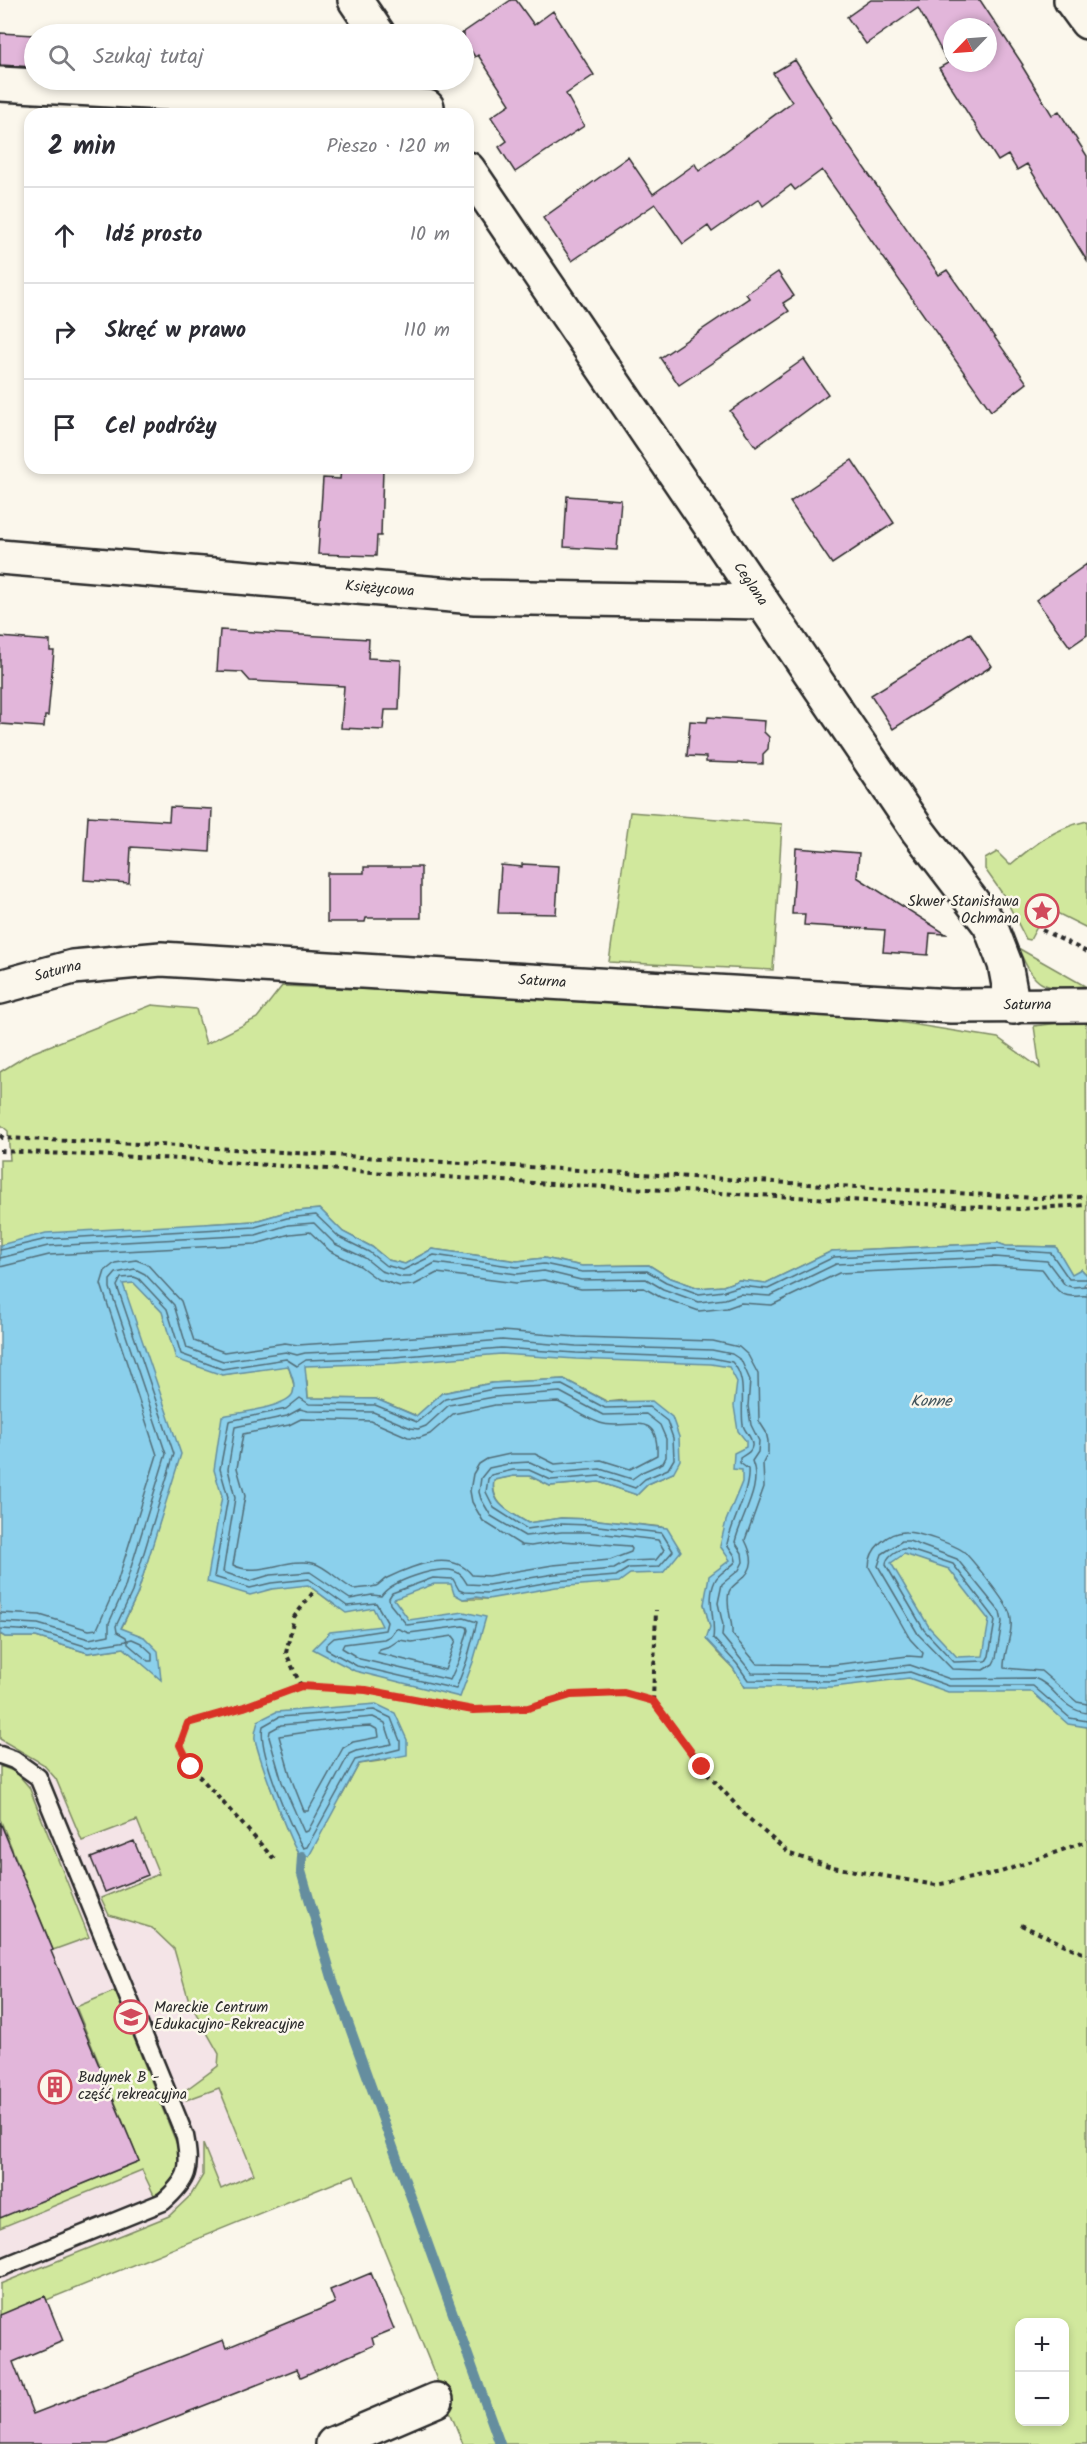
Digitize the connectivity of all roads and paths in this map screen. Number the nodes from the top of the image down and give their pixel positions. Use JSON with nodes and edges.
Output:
{"nodes":[{"id":1,"x":355,"y":0,"type":"edge"},
{"id":2,"x":1071,"y":0,"type":"edge"},
{"id":3,"x":1087,"y":22,"type":"edge"},
{"id":4,"x":371,"y":24,"type":"edge"},
{"id":5,"x":0,"y":84,"type":"edge"},
{"id":6,"x":24,"y":86,"type":"edge"},
{"id":7,"x":95,"y":90,"type":"edge"},
{"id":8,"x":415,"y":90,"type":"edge"},
{"id":9,"x":381,"y":108,"type":"edge"},
{"id":10,"x":427,"y":108,"type":"edge"},
{"id":11,"x":474,"y":178,"type":"edge"},
{"id":12,"x":0,"y":556,"type":"edge"},
{"id":13,"x":762,"y":602,"type":"junction"},
{"id":14,"x":1042,"y":930,"type":"dead end"},
{"id":15,"x":1087,"y":952,"type":"edge"},
{"id":16,"x":0,"y":987,"type":"edge"},
{"id":17,"x":1087,"y":1005,"type":"edge"},
{"id":18,"x":1013,"y":1007,"type":"junction"},
{"id":19,"x":0,"y":1135,"type":"edge"},
{"id":20,"x":0,"y":1151,"type":"edge"},
{"id":21,"x":1087,"y":1197,"type":"edge"},
{"id":22,"x":1087,"y":1205,"type":"edge"},
{"id":23,"x":315,"y":1590,"type":"dead end"},
{"id":24,"x":656,"y":1610,"type":"dead end"},
{"id":25,"x":301,"y":1686,"type":"junction"},
{"id":26,"x":653,"y":1701,"type":"junction"},
{"id":27,"x":0,"y":1755,"type":"edge"},
{"id":28,"x":1087,"y":1841,"type":"edge"},
{"id":29,"x":274,"y":1858,"type":"dead end"},
{"id":30,"x":1021,"y":1925,"type":"dead end"},
{"id":31,"x":1087,"y":1955,"type":"edge"},
{"id":32,"x":0,"y":2268,"type":"edge"},
{"id":33,"x":436,"y":2400,"type":"dead end"},
{"id":34,"x":333,"y":2444,"type":"edge"}],
"edges":[{"from":1,"to":4,"type":"street"},
{"from":2,"to":3,"type":"street"},
{"from":5,"to":6,"type":"street"},
{"from":7,"to":9,"type":"street"},
{"from":8,"to":10,"type":"street"},
{"from":11,"to":13,"type":"street","name":"Ceglana"},
{"from":12,"to":13,"type":"street","name":"Księżycowa"},
{"from":13,"to":18,"type":"street","name":"Ceglana"},
{"from":14,"to":15,"type":"path"},
{"from":16,"to":18,"type":"street","name":"Saturna"},
{"from":17,"to":18,"type":"street","name":"Saturna"},
{"from":19,"to":21,"type":"path"},
{"from":20,"to":22,"type":"path"},
{"from":23,"to":25,"type":"path"},
{"from":24,"to":26,"type":"path"},
{"from":25,"to":26,"type":"path"},
{"from":25,"to":29,"type":"path"},
{"from":26,"to":28,"type":"path"},
{"from":27,"to":32,"type":"lane"},
{"from":30,"to":31,"type":"path"},
{"from":33,"to":34,"type":"street"}]}
